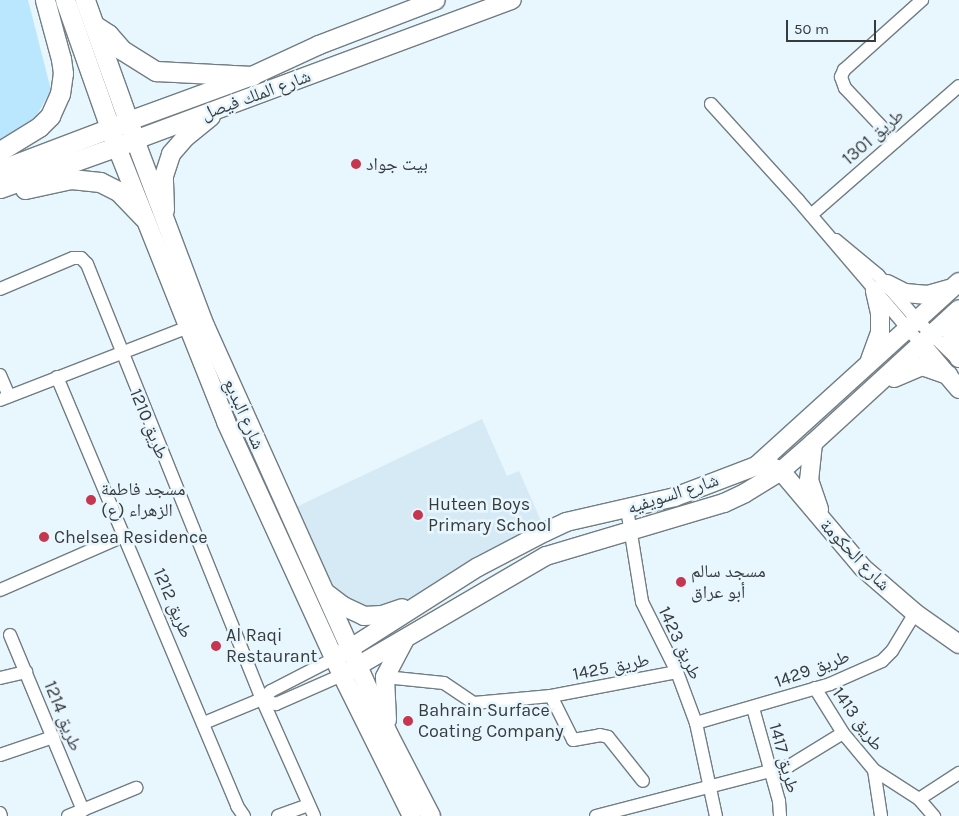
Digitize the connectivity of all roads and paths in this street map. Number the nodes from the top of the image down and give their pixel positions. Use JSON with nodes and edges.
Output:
{"nodes":[{"id":1,"x":45,"y":0,"type":"edge"},
{"id":2,"x":65,"y":0,"type":"edge"},
{"id":3,"x":85,"y":0,"type":"edge"},
{"id":4,"x":436,"y":0,"type":"edge"},
{"id":5,"x":512,"y":0,"type":"edge"},
{"id":6,"x":922,"y":0,"type":"edge"},
{"id":7,"x":94,"y":25,"type":"junction"},
{"id":8,"x":252,"y":76,"type":"junction"},
{"id":9,"x":959,"y":86,"type":"edge"},
{"id":10,"x":711,"y":104,"type":"dead end"},
{"id":11,"x":228,"y":105,"type":"junction"},
{"id":12,"x":129,"y":121,"type":"junction"},
{"id":13,"x":113,"y":136,"type":"junction"},
{"id":14,"x":135,"y":140,"type":"junction"},
{"id":15,"x":895,"y":141,"type":"junction"},
{"id":16,"x":0,"y":151,"type":"edge"},
{"id":17,"x":0,"y":170,"type":"edge"},
{"id":18,"x":0,"y":188,"type":"edge"},
{"id":19,"x":0,"y":197,"type":"edge"},
{"id":20,"x":812,"y":215,"type":"junction"},
{"id":21,"x":144,"y":218,"type":"junction"},
{"id":22,"x":167,"y":233,"type":"junction"},
{"id":23,"x":954,"y":285,"type":"edge"},
{"id":24,"x":881,"y":288,"type":"junction"},
{"id":25,"x":0,"y":289,"type":"edge"},
{"id":26,"x":956,"y":312,"type":"edge"},
{"id":27,"x":912,"y":326,"type":"junction"},
{"id":28,"x":186,"y":328,"type":"junction"},
{"id":29,"x":926,"y":339,"type":"junction"},
{"id":30,"x":120,"y":352,"type":"junction"},
{"id":31,"x":959,"y":359,"type":"edge"},
{"id":32,"x":866,"y":369,"type":"junction"},
{"id":33,"x":0,"y":375,"type":"edge"},
{"id":34,"x":948,"y":375,"type":"junction"},
{"id":35,"x":58,"y":377,"type":"junction"},
{"id":36,"x":959,"y":389,"type":"edge"},
{"id":37,"x":874,"y":390,"type":"junction"},
{"id":38,"x":4,"y":398,"type":"edge"},
{"id":39,"x":813,"y":443,"type":"junction"},
{"id":40,"x":756,"y":466,"type":"junction"},
{"id":41,"x":781,"y":471,"type":"junction"},
{"id":42,"x":627,"y":509,"type":"junction"},
{"id":43,"x":631,"y":531,"type":"junction"},
{"id":44,"x":832,"y":534,"type":"junction"},
{"id":45,"x":126,"y":535,"type":"junction"},
{"id":46,"x":0,"y":588,"type":"edge"},
{"id":47,"x":322,"y":589,"type":"junction"},
{"id":48,"x":428,"y":598,"type":"junction"},
{"id":49,"x":915,"y":614,"type":"junction"},
{"id":50,"x":10,"y":636,"type":"dead end"},
{"id":51,"x":406,"y":638,"type":"junction"},
{"id":52,"x":959,"y":644,"type":"edge"},
{"id":53,"x":351,"y":649,"type":"junction"},
{"id":54,"x":335,"y":658,"type":"junction"},
{"id":55,"x":359,"y":666,"type":"junction"},
{"id":56,"x":26,"y":672,"type":"junction"},
{"id":57,"x":676,"y":672,"type":"junction"},
{"id":58,"x":342,"y":675,"type":"junction"},
{"id":59,"x":385,"y":677,"type":"junction"},
{"id":60,"x":0,"y":678,"type":"edge"},
{"id":61,"x":815,"y":688,"type":"junction"},
{"id":62,"x":551,"y":696,"type":"junction"},
{"id":63,"x":262,"y":700,"type":"junction"},
{"id":64,"x":753,"y":708,"type":"junction"},
{"id":65,"x":204,"y":723,"type":"junction"},
{"id":66,"x":696,"y":723,"type":"junction"},
{"id":67,"x":843,"y":733,"type":"junction"},
{"id":68,"x":389,"y":735,"type":"junction"},
{"id":69,"x":52,"y":737,"type":"junction"},
{"id":70,"x":0,"y":756,"type":"edge"},
{"id":71,"x":770,"y":770,"type":"junction"},
{"id":72,"x":874,"y":770,"type":"junction"},
{"id":73,"x":959,"y":773,"type":"edge"},
{"id":74,"x":643,"y":781,"type":"dead end"},
{"id":75,"x":136,"y":788,"type":"dead end"},
{"id":76,"x":709,"y":789,"type":"junction"},
{"id":77,"x":919,"y":799,"type":"junction"},
{"id":78,"x":82,"y":810,"type":"junction"},
{"id":79,"x":311,"y":811,"type":"edge"},
{"id":80,"x":68,"y":816,"type":"edge"},
{"id":81,"x":244,"y":816,"type":"edge"},
{"id":82,"x":278,"y":816,"type":"edge"},
{"id":83,"x":412,"y":816,"type":"edge"},
{"id":84,"x":431,"y":816,"type":"edge"},
{"id":85,"x":596,"y":816,"type":"edge"},
{"id":86,"x":716,"y":816,"type":"edge"},
{"id":87,"x":780,"y":816,"type":"edge"},
{"id":88,"x":881,"y":816,"type":"edge"},
{"id":89,"x":934,"y":816,"type":"edge"}],
"edges":[{"from":1,"to":16,"type":"main road"},
{"from":2,"to":13,"type":"main road","name":"شارع البديع"},
{"from":3,"to":7,"type":"main road","name":"شارع البديع"},
{"from":4,"to":8,"type":"street","name":"شارع الملك فيصل"},
{"from":5,"to":11,"type":"street","name":"شارع الملك فيصل"},
{"from":6,"to":15,"type":"street"},
{"from":7,"to":8,"type":"main road"},
{"from":7,"to":12,"type":"main road","name":"شارع البديع"},
{"from":8,"to":12,"type":"street","name":"شارع الملك فيصل"},
{"from":9,"to":15,"type":"street","name":"طريق 1301"},
{"from":10,"to":20,"type":"street"},
{"from":11,"to":14,"type":"street","name":"شارع الملك فيصل"},
{"from":11,"to":22,"type":"street"},
{"from":12,"to":13,"type":"main road","name":"شارع الملك فيصل"},
{"from":12,"to":14,"type":"main road","name":"شارع البديع"},
{"from":13,"to":14,"type":"main road","name":"شارع الملك فيصل"},
{"from":13,"to":17,"type":"main road","name":"شارع الملك فيصل"},
{"from":13,"to":18,"type":"main road","name":"شارع الملك فيصل"},
{"from":13,"to":21,"type":"street","name":"شارع البديع"},
{"from":14,"to":22,"type":"street","name":"شارع البديع"},
{"from":15,"to":20,"type":"street","name":"طريق 1301"},
{"from":19,"to":21,"type":"main road"},
{"from":20,"to":24,"type":"street"},
{"from":21,"to":28,"type":"street","name":"شارع البديع"},
{"from":22,"to":47,"type":"street","name":"شارع البديع"},
{"from":23,"to":24,"type":"street"},
{"from":23,"to":27,"type":"street","name":"شارع السويفيه"},
{"from":24,"to":27,"type":"street"},
{"from":24,"to":32,"type":"street"},
{"from":25,"to":30,"type":"street","name":"طريق 1210"},
{"from":26,"to":29,"type":"street","name":"شارع السويفيه"},
{"from":26,"to":31,"type":"street"},
{"from":27,"to":29,"type":"street"},
{"from":27,"to":32,"type":"street","name":"شارع السويفيه"},
{"from":28,"to":30,"type":"street"},
{"from":28,"to":54,"type":"street","name":"شارع البديع"},
{"from":29,"to":31,"type":"street"},
{"from":29,"to":34,"type":"street"},
{"from":29,"to":37,"type":"street","name":"شارع السويفيه"},
{"from":30,"to":35,"type":"street"},
{"from":30,"to":63,"type":"street","name":"طريق 1210"},
{"from":32,"to":40,"type":"street","name":"شارع السويفيه"},
{"from":33,"to":38,"type":"street"},
{"from":34,"to":36,"type":"street"},
{"from":34,"to":37,"type":"street"},
{"from":35,"to":38,"type":"street"},
{"from":35,"to":45,"type":"street","name":"طريق 1212"},
{"from":37,"to":39,"type":"street","name":"شارع السويفيه"},
{"from":39,"to":41,"type":"street","name":"شارع السويفيه"},
{"from":39,"to":44,"type":"street"},
{"from":40,"to":41,"type":"street"},
{"from":40,"to":42,"type":"street","name":"شارع السويفيه"},
{"from":41,"to":43,"type":"street","name":"شارع السويفيه"},
{"from":41,"to":44,"type":"street","name":"شارع الحكومة"},
{"from":42,"to":43,"type":"street","name":"طريق 1423"},
{"from":42,"to":48,"type":"street","name":"شارع السويفيه"},
{"from":43,"to":51,"type":"street","name":"شارع السويفيه"},
{"from":43,"to":57,"type":"street","name":"طريق 1423"},
{"from":44,"to":49,"type":"street","name":"شارع الحكومة"},
{"from":45,"to":46,"type":"street"},
{"from":45,"to":65,"type":"street","name":"طريق 1212"},
{"from":47,"to":48,"type":"street"},
{"from":47,"to":53,"type":"street","name":"شارع البديع"},
{"from":48,"to":53,"type":"street","name":"شارع السويفيه"},
{"from":49,"to":52,"type":"street","name":"شارع الحكومة"},
{"from":49,"to":61,"type":"street","name":"طريق 1429"},
{"from":50,"to":56,"type":"street","name":"طريق 1214"},
{"from":51,"to":55,"type":"street","name":"شارع السويفيه"},
{"from":51,"to":59,"type":"street"},
{"from":53,"to":54,"type":"street"},
{"from":53,"to":55,"type":"street","name":"شارع البديع"},
{"from":54,"to":58,"type":"street","name":"شارع البديع"},
{"from":54,"to":63,"type":"street"},
{"from":55,"to":58,"type":"street"},
{"from":55,"to":68,"type":"street","name":"شارع البديع"},
{"from":56,"to":60,"type":"street"},
{"from":56,"to":69,"type":"street","name":"طريق 1214"},
{"from":57,"to":62,"type":"street","name":"طريق 1425"},
{"from":57,"to":66,"type":"street","name":"طريق 1423"},
{"from":58,"to":63,"type":"street"},
{"from":58,"to":83,"type":"street","name":"شارع البديع"},
{"from":59,"to":62,"type":"street","name":"طريق 1425"},
{"from":59,"to":68,"type":"street"},
{"from":61,"to":64,"type":"street","name":"طريق 1429"},
{"from":61,"to":67,"type":"street","name":"طريق 1413"},
{"from":62,"to":74,"type":"street","name":"طريق 1425"},
{"from":63,"to":65,"type":"street"},
{"from":63,"to":79,"type":"street","name":"طريق 1210"},
{"from":64,"to":66,"type":"street","name":"طريق 1429"},
{"from":64,"to":71,"type":"street","name":"طريق 1417"},
{"from":65,"to":81,"type":"street","name":"طريق 1212"},
{"from":66,"to":76,"type":"street","name":"طريق 1423"},
{"from":67,"to":71,"type":"street"},
{"from":67,"to":72,"type":"street","name":"طريق 1413"},
{"from":68,"to":84,"type":"street","name":"شارع البديع"},
{"from":69,"to":70,"type":"street"},
{"from":69,"to":78,"type":"street","name":"طريق 1214"},
{"from":71,"to":76,"type":"street"},
{"from":71,"to":87,"type":"street","name":"طريق 1417"},
{"from":72,"to":77,"type":"street","name":"طريق 1413"},
{"from":72,"to":88,"type":"street","name":"طريق 1413"},
{"from":73,"to":77,"type":"street"},
{"from":75,"to":78,"type":"street"},
{"from":76,"to":85,"type":"street"},
{"from":76,"to":86,"type":"street","name":"طريق 1423"},
{"from":77,"to":89,"type":"street","name":"طريق 1413"},
{"from":78,"to":80,"type":"street"},
{"from":79,"to":82,"type":"street"}]}
